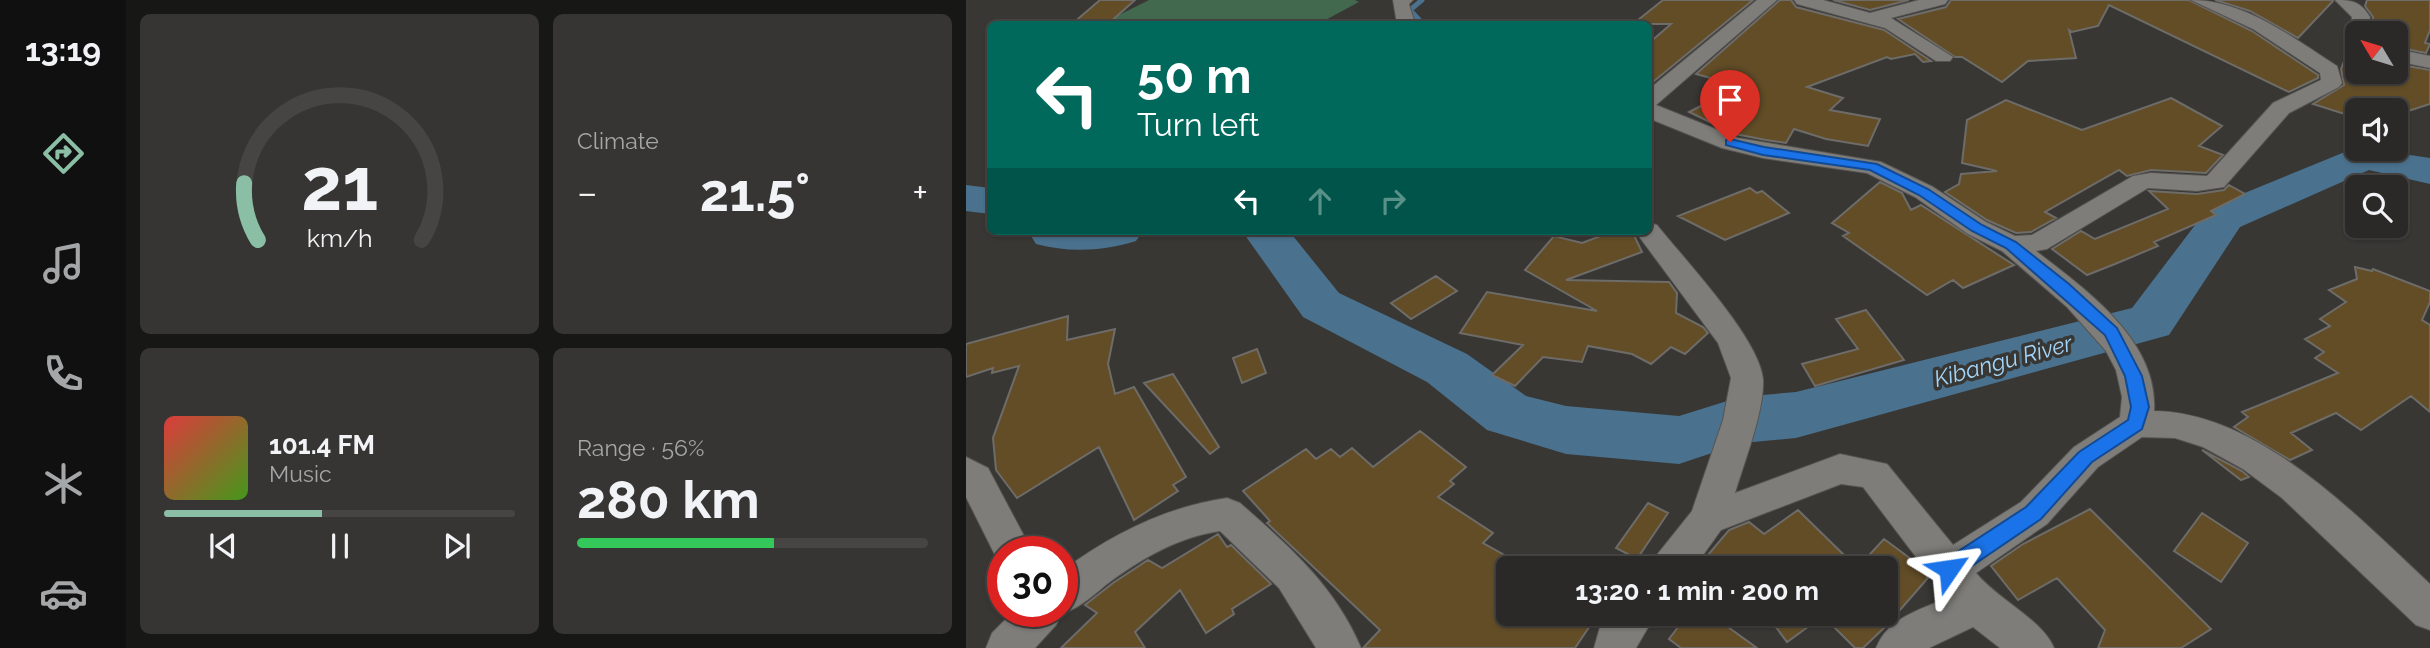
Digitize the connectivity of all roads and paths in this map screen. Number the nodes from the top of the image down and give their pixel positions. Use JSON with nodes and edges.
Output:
{"nodes":[{"id":1,"x":1768,"y":0,"type":"edge"},
{"id":2,"x":1802,"y":0,"type":"edge"},
{"id":3,"x":1939,"y":0,"type":"edge"},
{"id":4,"x":2200,"y":0,"type":"edge"},
{"id":5,"x":2344,"y":0,"type":"edge"},
{"id":6,"x":1399,"y":1,"type":"edge"},
{"id":7,"x":1871,"y":18,"type":"junction"},
{"id":8,"x":1405,"y":21,"type":"edge"},
{"id":9,"x":2363,"y":21,"type":"edge"},
{"id":10,"x":1943,"y":57,"type":"dead end"},
{"id":11,"x":2344,"y":57,"type":"edge"},
{"id":12,"x":2408,"y":57,"type":"edge"},
{"id":13,"x":2430,"y":62,"type":"edge"},
{"id":14,"x":1652,"y":98,"type":"edge"},
{"id":15,"x":1652,"y":112,"type":"edge"},
{"id":16,"x":1652,"y":235,"type":"edge"},
{"id":17,"x":2011,"y":245,"type":"junction"},
{"id":18,"x":2136,"y":424,"type":"junction"},
{"id":19,"x":966,"y":472,"type":"edge"},
{"id":20,"x":1708,"y":519,"type":"junction"},
{"id":21,"x":1005,"y":536,"type":"edge"},
{"id":22,"x":1680,"y":556,"type":"edge"},
{"id":23,"x":1949,"y":569,"type":"junction"},
{"id":24,"x":1078,"y":583,"type":"edge"},
{"id":25,"x":1977,"y":605,"type":"junction"},
{"id":26,"x":2430,"y":611,"type":"edge"},
{"id":27,"x":1027,"y":627,"type":"edge"},
{"id":28,"x":1007,"y":648,"type":"edge"},
{"id":29,"x":1340,"y":648,"type":"edge"},
{"id":30,"x":1897,"y":648,"type":"edge"},
{"id":31,"x":2033,"y":648,"type":"edge"}],
"edges":[{"from":1,"to":14,"type":"street"},
{"from":2,"to":7,"type":"street"},
{"from":3,"to":7,"type":"street"},
{"from":4,"to":11,"type":"street"},
{"from":5,"to":9,"type":"street"},
{"from":6,"to":8,"type":"street"},
{"from":7,"to":10,"type":"street"},
{"from":11,"to":17,"type":"street"},
{"from":12,"to":13,"type":"street"},
{"from":15,"to":17,"type":"street"},
{"from":16,"to":20,"type":"street"},
{"from":17,"to":18,"type":"street"},
{"from":18,"to":23,"type":"street"},
{"from":18,"to":26,"type":"street"},
{"from":19,"to":21,"type":"street"},
{"from":20,"to":22,"type":"street"},
{"from":20,"to":23,"type":"street"},
{"from":23,"to":25,"type":"street"},
{"from":24,"to":29,"type":"street"},
{"from":25,"to":30,"type":"street"},
{"from":25,"to":31,"type":"street"},
{"from":27,"to":28,"type":"street"}]}
